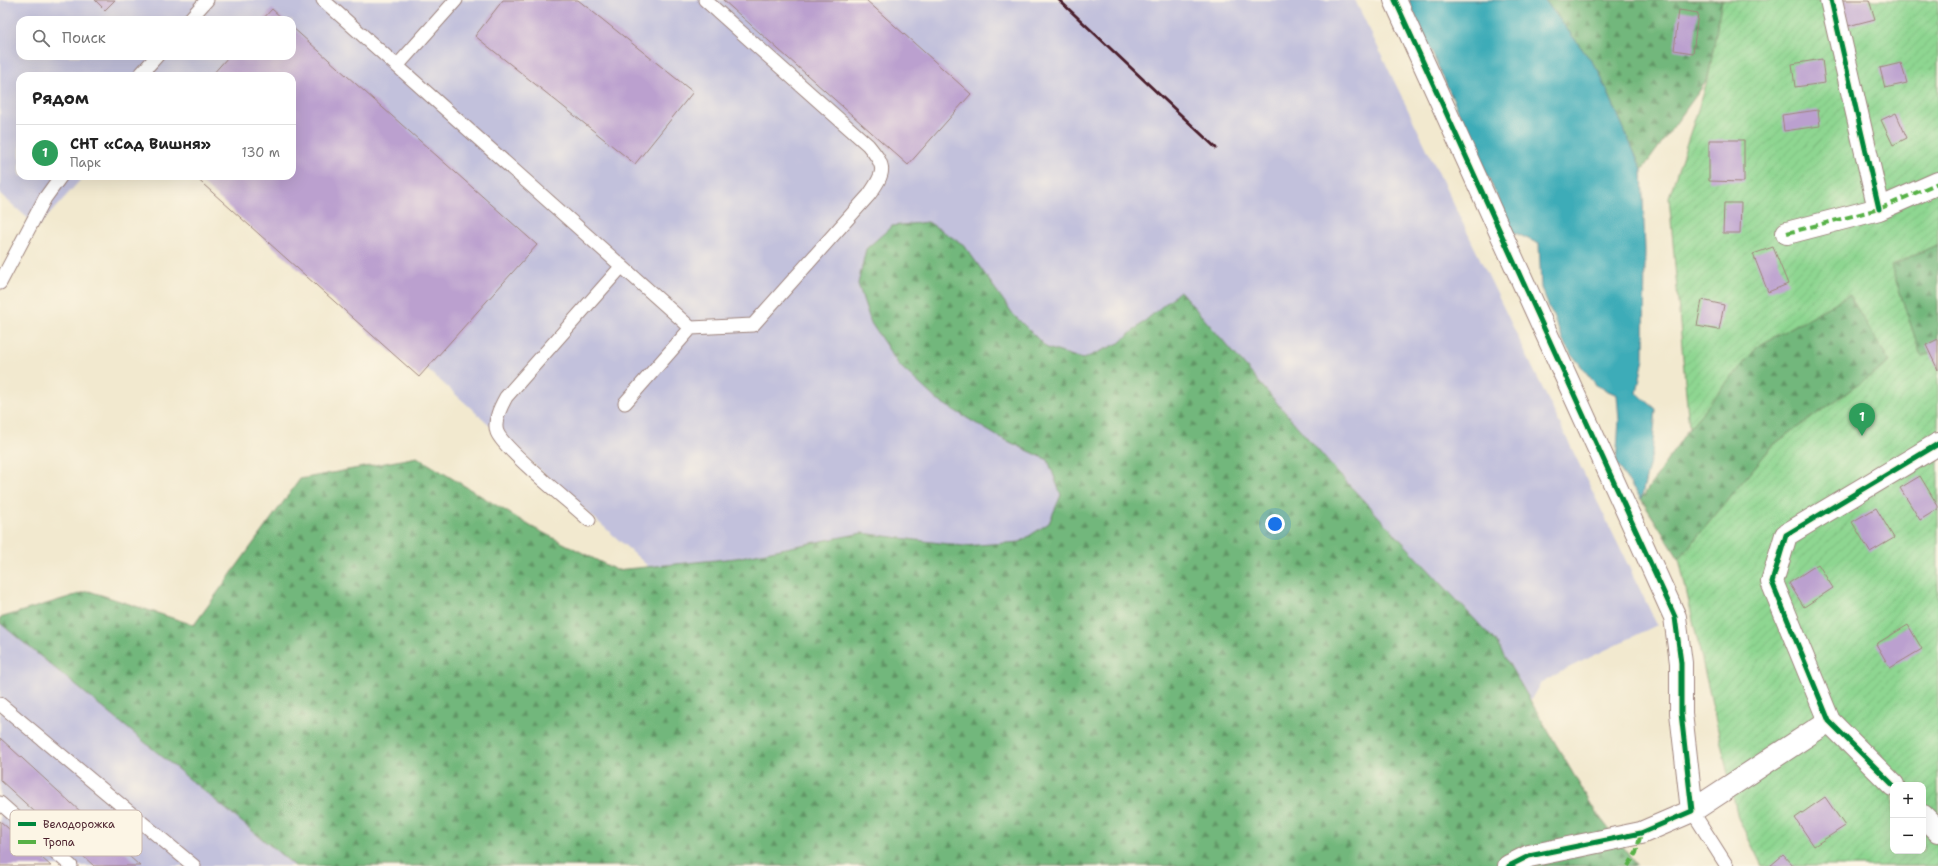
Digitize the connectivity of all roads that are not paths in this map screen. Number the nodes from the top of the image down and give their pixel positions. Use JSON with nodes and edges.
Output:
{"nodes":[{"id":1,"x":207,"y":0,"type":"edge"},
{"id":2,"x":323,"y":0,"type":"edge"},
{"id":3,"x":456,"y":0,"type":"edge"},
{"id":4,"x":705,"y":0,"type":"edge"},
{"id":5,"x":1395,"y":0,"type":"edge"},
{"id":6,"x":1831,"y":0,"type":"edge"},
{"id":7,"x":193,"y":16,"type":"edge"},
{"id":8,"x":153,"y":60,"type":"edge"},
{"id":9,"x":397,"y":66,"type":"junction"},
{"id":10,"x":143,"y":72,"type":"edge"},
{"id":11,"x":58,"y":180,"type":"edge"},
{"id":12,"x":1938,"y":183,"type":"edge"},
{"id":13,"x":1879,"y":209,"type":"junction"},
{"id":14,"x":1787,"y":233,"type":"dead end"},
{"id":15,"x":622,"y":266,"type":"junction"},
{"id":16,"x":0,"y":283,"type":"edge"},
{"id":17,"x":691,"y":328,"type":"junction"},
{"id":18,"x":625,"y":403,"type":"dead end"},
{"id":19,"x":1938,"y":444,"type":"edge"},
{"id":20,"x":589,"y":520,"type":"dead end"},
{"id":21,"x":0,"y":704,"type":"edge"},
{"id":22,"x":1829,"y":721,"type":"junction"},
{"id":23,"x":1890,"y":782,"type":"edge"},
{"id":24,"x":0,"y":803,"type":"edge"},
{"id":25,"x":127,"y":810,"type":"edge"},
{"id":26,"x":1692,"y":811,"type":"junction"},
{"id":27,"x":10,"y":812,"type":"edge"},
{"id":28,"x":1925,"y":818,"type":"edge"},
{"id":29,"x":142,"y":823,"type":"edge"},
{"id":30,"x":1938,"y":831,"type":"edge"},
{"id":31,"x":60,"y":856,"type":"edge"},
{"id":32,"x":71,"y":866,"type":"edge"},
{"id":33,"x":194,"y":866,"type":"edge"},
{"id":34,"x":1509,"y":866,"type":"edge"},
{"id":35,"x":1727,"y":866,"type":"edge"}],
"edges":[{"from":1,"to":7,"type":"lane"},
{"from":2,"to":9,"type":"lane"},
{"from":3,"to":9,"type":"lane"},
{"from":4,"to":17,"type":"lane"},
{"from":5,"to":26,"type":"street"},
{"from":6,"to":13,"type":"street"},
{"from":8,"to":10,"type":"lane"},
{"from":9,"to":15,"type":"lane"},
{"from":11,"to":16,"type":"lane"},
{"from":12,"to":13,"type":"street"},
{"from":13,"to":14,"type":"street"},
{"from":15,"to":17,"type":"lane"},
{"from":15,"to":20,"type":"lane"},
{"from":17,"to":18,"type":"lane"},
{"from":19,"to":22,"type":"street"},
{"from":21,"to":25,"type":"lane"},
{"from":22,"to":23,"type":"street"},
{"from":22,"to":26,"type":"street"},
{"from":24,"to":27,"type":"lane"},
{"from":26,"to":34,"type":"street"},
{"from":26,"to":35,"type":"lane"},
{"from":28,"to":30,"type":"street"},
{"from":29,"to":33,"type":"lane"},
{"from":31,"to":32,"type":"lane"}]}
